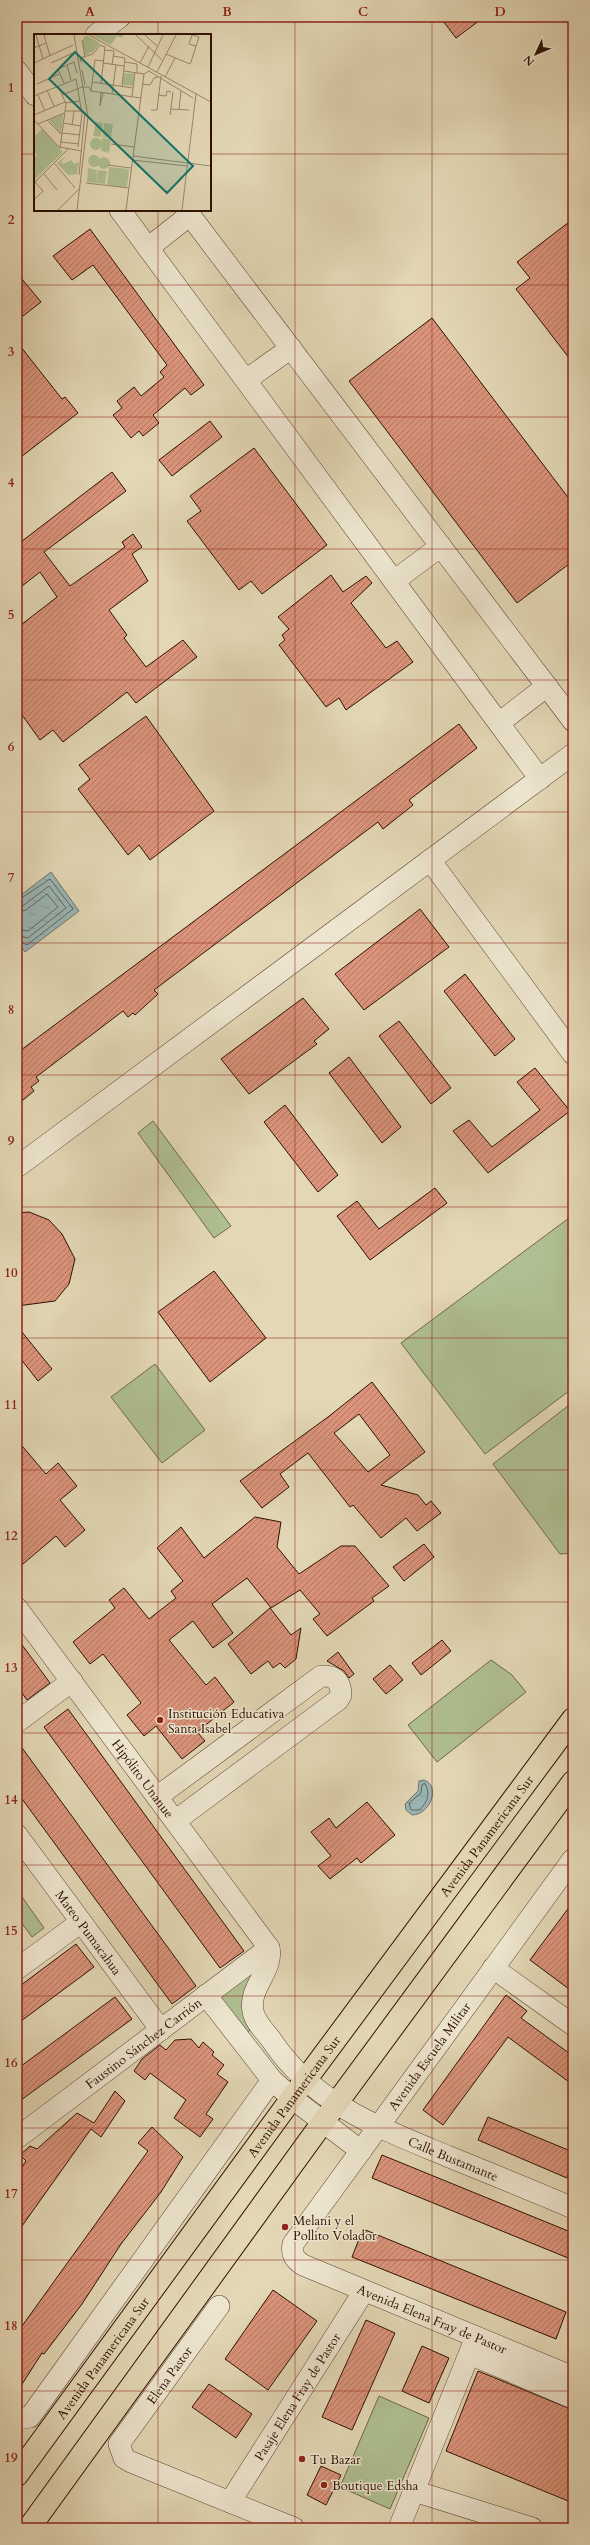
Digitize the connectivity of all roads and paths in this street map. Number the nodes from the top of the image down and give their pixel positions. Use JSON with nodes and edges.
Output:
{"nodes":[{"id":1,"x":120,"y":17,"type":"edge"},
{"id":2,"x":97,"y":34,"type":"edge"},
{"id":3,"x":121,"y":211,"type":"edge"},
{"id":4,"x":188,"y":213,"type":"edge"},
{"id":5,"x":148,"y":248,"type":"junction"},
{"id":6,"x":291,"y":348,"type":"junction"},
{"id":7,"x":246,"y":380,"type":"junction"},
{"id":8,"x":441,"y":546,"type":"junction"},
{"id":9,"x":394,"y":581,"type":"junction"},
{"id":10,"x":547,"y":686,"type":"junction"},
{"id":11,"x":573,"y":721,"type":"edge"},
{"id":12,"x":499,"y":723,"type":"junction"},
{"id":13,"x":573,"y":754,"type":"edge"},
{"id":14,"x":540,"y":779,"type":"junction"},
{"id":15,"x":430,"y":860,"type":"junction"},
{"id":16,"x":573,"y":1054,"type":"edge"},
{"id":17,"x":17,"y":1167,"type":"edge"},
{"id":18,"x":17,"y":1608,"type":"edge"},
{"id":19,"x":72,"y":1681,"type":"junction"},
{"id":20,"x":573,"y":1719,"type":"edge"},
{"id":21,"x":17,"y":1722,"type":"edge"},
{"id":22,"x":249,"y":1729,"type":"junction"},
{"id":23,"x":267,"y":1753,"type":"junction"},
{"id":24,"x":573,"y":1782,"type":"edge"},
{"id":25,"x":157,"y":1797,"type":"junction"},
{"id":26,"x":175,"y":1821,"type":"junction"},
{"id":27,"x":17,"y":1834,"type":"edge"},
{"id":28,"x":573,"y":1859,"type":"edge"},
{"id":29,"x":81,"y":1922,"type":"junction"},
{"id":30,"x":269,"y":1948,"type":"junction"},
{"id":31,"x":493,"y":1968,"type":"junction"},
{"id":32,"x":17,"y":1969,"type":"edge"},
{"id":33,"x":206,"y":1995,"type":"junction"},
{"id":34,"x":573,"y":2025,"type":"edge"},
{"id":35,"x":161,"y":2030,"type":"junction"},
{"id":36,"x":272,"y":2080,"type":"junction"},
{"id":37,"x":305,"y":2080,"type":"junction"},
{"id":38,"x":292,"y":2098,"type":"junction"},
{"id":39,"x":336,"y":2104,"type":"junction"},
{"id":40,"x":323,"y":2122,"type":"junction"},
{"id":41,"x":378,"y":2128,"type":"junction"},
{"id":42,"x":17,"y":2138,"type":"edge"},
{"id":43,"x":361,"y":2151,"type":"junction"},
{"id":44,"x":573,"y":2208,"type":"edge"},
{"id":45,"x":293,"y":2256,"type":"joint"},
{"id":46,"x":364,"y":2290,"type":"junction"},
{"id":47,"x":219,"y":2306,"type":"dead end"},
{"id":48,"x":476,"y":2337,"type":"junction"},
{"id":49,"x":479,"y":2358,"type":"dead end"},
{"id":50,"x":573,"y":2378,"type":"edge"},
{"id":51,"x":573,"y":2398,"type":"edge"},
{"id":52,"x":17,"y":2419,"type":"edge"},
{"id":53,"x":17,"y":2475,"type":"edge"},
{"id":54,"x":414,"y":2491,"type":"junction"},
{"id":55,"x":230,"y":2502,"type":"junction"},
{"id":56,"x":272,"y":2524,"type":"edge"},
{"id":57,"x":29,"y":2528,"type":"edge"},
{"id":58,"x":294,"y":2528,"type":"edge"},
{"id":59,"x":399,"y":2528,"type":"edge"},
{"id":60,"x":532,"y":2528,"type":"edge"}],
"edges":[{"from":1,"to":2,"type":"street"},
{"from":3,"to":5,"type":"street"},
{"from":4,"to":5,"type":"street"},
{"from":4,"to":6,"type":"street"},
{"from":5,"to":7,"type":"street"},
{"from":6,"to":7,"type":"street"},
{"from":6,"to":8,"type":"street"},
{"from":7,"to":9,"type":"street"},
{"from":8,"to":9,"type":"street"},
{"from":8,"to":10,"type":"street"},
{"from":9,"to":12,"type":"street"},
{"from":10,"to":11,"type":"street"},
{"from":10,"to":12,"type":"street"},
{"from":12,"to":14,"type":"street"},
{"from":13,"to":14,"type":"street"},
{"from":14,"to":15,"type":"street"},
{"from":15,"to":16,"type":"street"},
{"from":15,"to":17,"type":"street"},
{"from":18,"to":19,"type":"street","name":"Hipólito Unanue"},
{"from":19,"to":21,"type":"street"},
{"from":19,"to":25,"type":"street","name":"Hipólito Unanue"},
{"from":20,"to":37,"type":"main road","name":"Avenida Panamericana Sur"},
{"from":22,"to":23,"type":"street"},
{"from":22,"to":23,"type":"street"},
{"from":22,"to":25,"type":"street"},
{"from":23,"to":26,"type":"street"},
{"from":24,"to":39,"type":"main road"},
{"from":25,"to":26,"type":"street","name":"Hipólito Unanue"},
{"from":26,"to":30,"type":"street","name":"Hipólito Unanue"},
{"from":27,"to":29,"type":"street","name":"Mateo Pumacahua"},
{"from":28,"to":31,"type":"street","name":"Avenida Escuela Militar"},
{"from":29,"to":32,"type":"street"},
{"from":29,"to":35,"type":"street","name":"Mateo Pumacahua"},
{"from":30,"to":33,"type":"street","name":"Faustino Sánchez Carrión"},
{"from":30,"to":37,"type":"street","name":"Calle Bustamante"},
{"from":31,"to":34,"type":"street"},
{"from":31,"to":41,"type":"street","name":"Avenida Escuela Militar"},
{"from":33,"to":35,"type":"street","name":"Faustino Sánchez Carrión"},
{"from":33,"to":36,"type":"street"},
{"from":35,"to":42,"type":"street","name":"Faustino Sánchez Carrión"},
{"from":36,"to":38,"type":"street"},
{"from":36,"to":52,"type":"street"},
{"from":37,"to":38,"type":"main road","name":"Avenida Panamericana Sur"},
{"from":37,"to":39,"type":"street","name":"Calle Bustamante"},
{"from":38,"to":40,"type":"street"},
{"from":38,"to":53,"type":"main road","name":"Avenida Panamericana Sur"},
{"from":39,"to":40,"type":"main road"},
{"from":39,"to":41,"type":"street","name":"Calle Bustamante"},
{"from":40,"to":43,"type":"street"},
{"from":40,"to":57,"type":"main road"},
{"from":41,"to":43,"type":"street","name":"Avenida Escuela Militar"},
{"from":41,"to":44,"type":"street","name":"Calle Bustamante"},
{"from":43,"to":45,"type":"street","name":"Avenida Escuela Militar"},
{"from":45,"to":46,"type":"street","name":"Avenida Elena Fray de Pastor"},
{"from":46,"to":48,"type":"street","name":"Avenida Elena Fray de Pastor"},
{"from":46,"to":55,"type":"street","name":"Pasaje Elena Fray de Pastor"},
{"from":47,"to":55,"type":"street","name":"Elena Pastor"},
{"from":48,"to":50,"type":"street","name":"Avenida Elena Fray de Pastor"},
{"from":48,"to":54,"type":"street"},
{"from":49,"to":51,"type":"street"},
{"from":54,"to":59,"type":"street"},
{"from":54,"to":60,"type":"street"},
{"from":55,"to":56,"type":"street"},
{"from":56,"to":58,"type":"street"}]}
